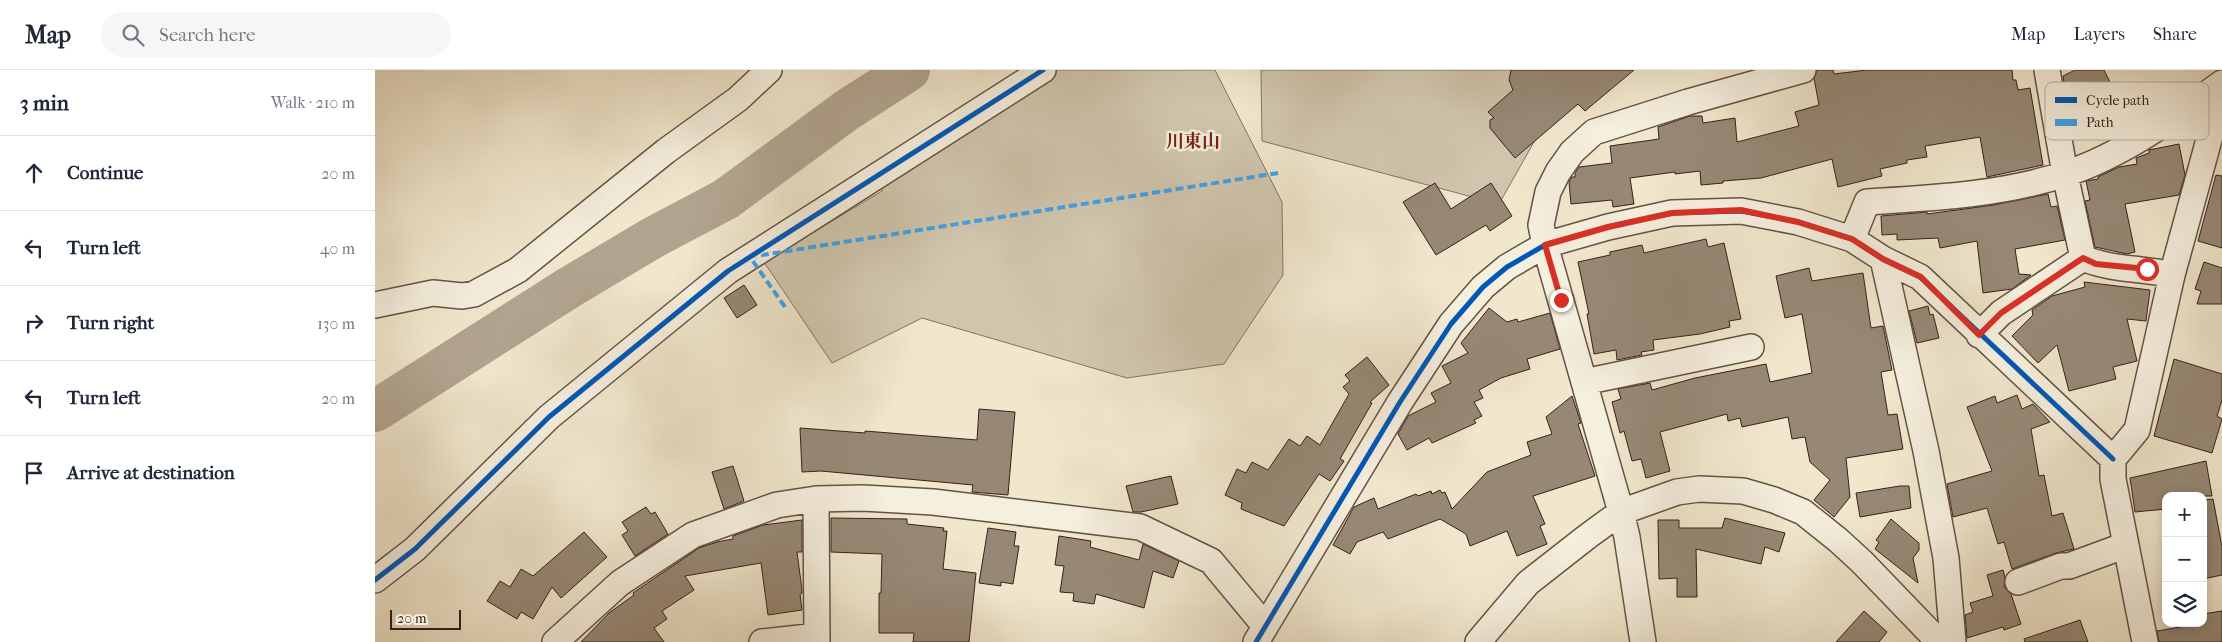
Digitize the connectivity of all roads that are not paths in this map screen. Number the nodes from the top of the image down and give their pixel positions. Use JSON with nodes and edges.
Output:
{"nodes":[{"id":1,"x":769,"y":70,"type":"edge"},
{"id":2,"x":1043,"y":70,"type":"edge"},
{"id":3,"x":1803,"y":70,"type":"edge"},
{"id":4,"x":2222,"y":83,"type":"edge"},
{"id":5,"x":2209,"y":92,"type":"edge"},
{"id":6,"x":2222,"y":92,"type":"edge"},
{"id":7,"x":2059,"y":140,"type":"edge"},
{"id":8,"x":2137,"y":140,"type":"edge"},
{"id":9,"x":2209,"y":140,"type":"edge"},
{"id":10,"x":2209,"y":140,"type":"edge"},
{"id":11,"x":2065,"y":174,"type":"junction"},
{"id":12,"x":1852,"y":239,"type":"junction"},
{"id":13,"x":1545,"y":245,"type":"junction"},
{"id":14,"x":2083,"y":258,"type":"junction"},
{"id":15,"x":1883,"y":259,"type":"junction"},
{"id":16,"x":2172,"y":275,"type":"junction"},
{"id":17,"x":375,"y":305,"type":"edge"},
{"id":18,"x":1979,"y":335,"type":"junction"},
{"id":19,"x":1751,"y":347,"type":"dead end"},
{"id":20,"x":1584,"y":382,"type":"junction"},
{"id":21,"x":2113,"y":460,"type":"junction"},
{"id":22,"x":816,"y":499,"type":"junction"},
{"id":23,"x":1621,"y":512,"type":"junction"},
{"id":24,"x":2126,"y":545,"type":"junction"},
{"id":25,"x":375,"y":580,"type":"edge"},
{"id":26,"x":2018,"y":582,"type":"dead end"},
{"id":27,"x":1262,"y":636,"type":"edge"},
{"id":28,"x":817,"y":639,"type":"edge"},
{"id":29,"x":555,"y":642,"type":"edge"},
{"id":30,"x":762,"y":642,"type":"edge"},
{"id":31,"x":1478,"y":642,"type":"edge"},
{"id":32,"x":1643,"y":642,"type":"edge"},
{"id":33,"x":1939,"y":642,"type":"edge"},
{"id":34,"x":1953,"y":642,"type":"edge"},
{"id":35,"x":2145,"y":642,"type":"edge"}],
"edges":[{"from":1,"to":17,"type":"street"},
{"from":2,"to":25,"type":"street"},
{"from":3,"to":13,"type":"street"},
{"from":4,"to":5,"type":"street"},
{"from":6,"to":9,"type":"street"},
{"from":7,"to":11,"type":"street"},
{"from":8,"to":11,"type":"street"},
{"from":10,"to":16,"type":"street"},
{"from":11,"to":12,"type":"street"},
{"from":11,"to":14,"type":"street"},
{"from":12,"to":13,"type":"street"},
{"from":12,"to":15,"type":"street"},
{"from":13,"to":20,"type":"street"},
{"from":13,"to":27,"type":"street"},
{"from":14,"to":16,"type":"street"},
{"from":14,"to":18,"type":"street"},
{"from":15,"to":18,"type":"street"},
{"from":15,"to":34,"type":"street"},
{"from":16,"to":21,"type":"street"},
{"from":18,"to":21,"type":"street"},
{"from":19,"to":20,"type":"street"},
{"from":20,"to":23,"type":"street"},
{"from":21,"to":24,"type":"street"},
{"from":22,"to":27,"type":"street"},
{"from":22,"to":28,"type":"street"},
{"from":22,"to":29,"type":"street"},
{"from":23,"to":31,"type":"street"},
{"from":23,"to":32,"type":"street"},
{"from":23,"to":33,"type":"street"},
{"from":24,"to":26,"type":"street"},
{"from":24,"to":35,"type":"street"},
{"from":28,"to":30,"type":"street"}]}
